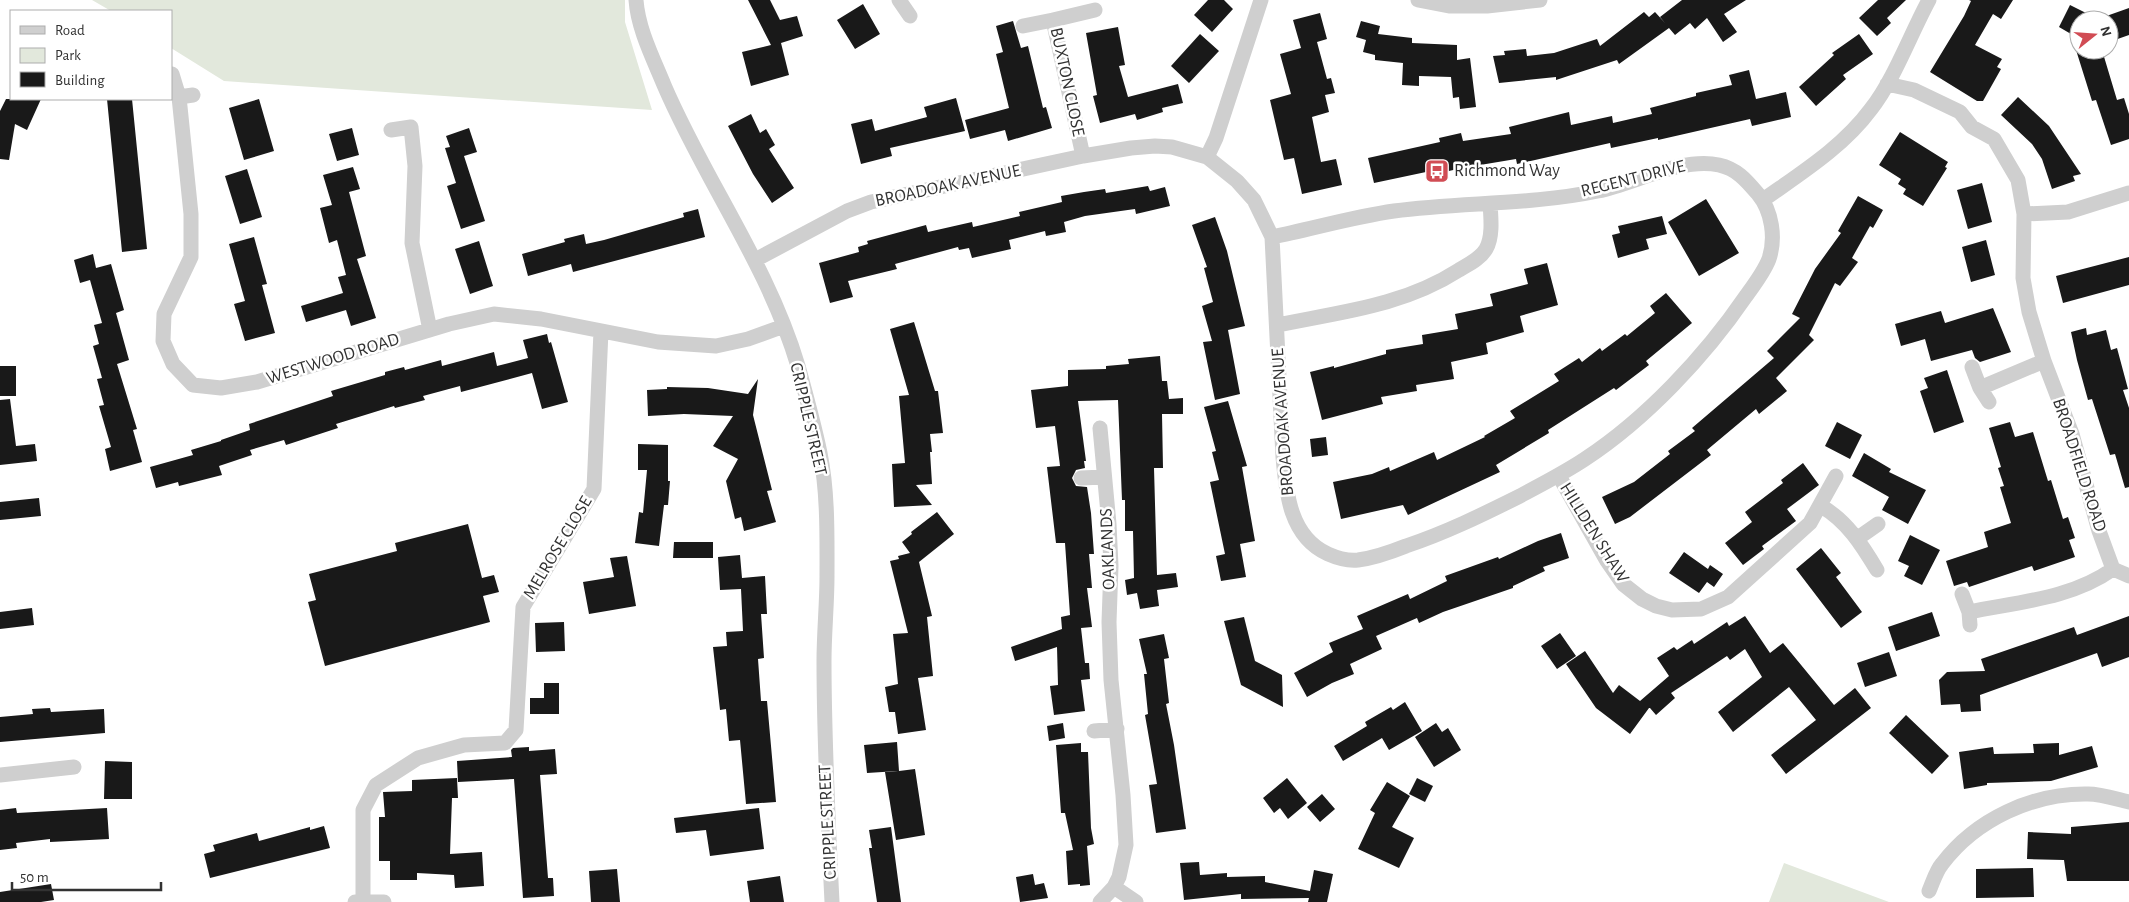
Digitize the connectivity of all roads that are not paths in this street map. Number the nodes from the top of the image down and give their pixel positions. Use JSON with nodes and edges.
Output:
{"nodes":[{"id":1,"x":636,"y":0,"type":"edge"},
{"id":2,"x":898,"y":0,"type":"edge"},
{"id":3,"x":1261,"y":0,"type":"edge"},
{"id":4,"x":1418,"y":0,"type":"edge"},
{"id":5,"x":1540,"y":0,"type":"edge"},
{"id":6,"x":1929,"y":0,"type":"edge"},
{"id":7,"x":1095,"y":10,"type":"dead end"},
{"id":8,"x":910,"y":16,"type":"dead end"},
{"id":9,"x":1053,"y":20,"type":"junction"},
{"id":10,"x":1024,"y":26,"type":"dead end"},
{"id":11,"x":172,"y":74,"type":"edge"},
{"id":12,"x":1887,"y":84,"type":"junction"},
{"id":13,"x":391,"y":130,"type":"dead end"},
{"id":14,"x":1083,"y":156,"type":"junction"},
{"id":15,"x":1206,"y":158,"type":"junction"},
{"id":16,"x":2129,"y":193,"type":"edge"},
{"id":17,"x":1763,"y":200,"type":"junction"},
{"id":18,"x":1490,"y":204,"type":"junction"},
{"id":19,"x":2024,"y":214,"type":"junction"},
{"id":20,"x":1272,"y":236,"type":"junction"},
{"id":21,"x":756,"y":260,"type":"junction"},
{"id":22,"x":1277,"y":325,"type":"junction"},
{"id":23,"x":784,"y":326,"type":"junction"},
{"id":24,"x":430,"y":330,"type":"junction"},
{"id":25,"x":601,"y":331,"type":"junction"},
{"id":26,"x":2044,"y":361,"type":"junction"},
{"id":27,"x":1972,"y":368,"type":"dead end"},
{"id":28,"x":1980,"y":388,"type":"junction"},
{"id":29,"x":1989,"y":402,"type":"dead end"},
{"id":30,"x":1100,"y":428,"type":"dead end"},
{"id":31,"x":1559,"y":476,"type":"junction"},
{"id":32,"x":1836,"y":476,"type":"dead end"},
{"id":33,"x":1104,"y":477,"type":"junction"},
{"id":34,"x":1081,"y":478,"type":"dead end"},
{"id":35,"x":1821,"y":506,"type":"junction"},
{"id":36,"x":1878,"y":524,"type":"dead end"},
{"id":37,"x":1858,"y":538,"type":"junction"},
{"id":38,"x":2112,"y":569,"type":"junction"},
{"id":39,"x":1877,"y":570,"type":"dead end"},
{"id":40,"x":2129,"y":576,"type":"edge"},
{"id":41,"x":1962,"y":594,"type":"dead end"},
{"id":42,"x":1117,"y":729,"type":"junction"},
{"id":43,"x":1094,"y":731,"type":"dead end"},
{"id":44,"x":74,"y":767,"type":"dead end"},
{"id":45,"x":0,"y":775,"type":"edge"},
{"id":46,"x":2129,"y":802,"type":"edge"},
{"id":47,"x":1114,"y":887,"type":"junction"},
{"id":48,"x":1929,"y":891,"type":"dead end"},
{"id":49,"x":363,"y":901,"type":"edge"},
{"id":50,"x":353,"y":902,"type":"edge"},
{"id":51,"x":384,"y":902,"type":"edge"},
{"id":52,"x":832,"y":902,"type":"edge"},
{"id":53,"x":1100,"y":902,"type":"edge"},
{"id":54,"x":1136,"y":902,"type":"edge"}],
"edges":[{"from":1,"to":21,"type":"street","name":"CRIPPLE STREET"},
{"from":2,"to":8,"type":"street"},
{"from":3,"to":15,"type":"street"},
{"from":4,"to":5,"type":"street"},
{"from":6,"to":12,"type":"street"},
{"from":7,"to":9,"type":"street","name":"BUXTON CLOSE"},
{"from":9,"to":10,"type":"street"},
{"from":9,"to":14,"type":"street","name":"BUXTON CLOSE"},
{"from":11,"to":24,"type":"street","name":"WESTWOOD ROAD"},
{"from":12,"to":17,"type":"street"},
{"from":12,"to":19,"type":"street","name":"BROADFIELD ROAD"},
{"from":13,"to":24,"type":"street"},
{"from":14,"to":15,"type":"street","name":"BROADOAK AVENUE"},
{"from":14,"to":21,"type":"street","name":"BROADOAK AVENUE"},
{"from":15,"to":20,"type":"street","name":"BROADOAK AVENUE"},
{"from":16,"to":19,"type":"street"},
{"from":17,"to":18,"type":"street","name":"REGENT DRIVE"},
{"from":17,"to":31,"type":"street","name":"BROADOAK AVENUE"},
{"from":18,"to":20,"type":"street","name":"REGENT DRIVE"},
{"from":18,"to":22,"type":"street"},
{"from":19,"to":26,"type":"street","name":"BROADFIELD ROAD"},
{"from":20,"to":22,"type":"street","name":"BROADOAK AVENUE"},
{"from":21,"to":23,"type":"street","name":"CRIPPLE STREET"},
{"from":22,"to":31,"type":"street","name":"BROADOAK AVENUE"},
{"from":23,"to":25,"type":"street","name":"WESTWOOD ROAD"},
{"from":23,"to":52,"type":"street","name":"CRIPPLE STREET"},
{"from":24,"to":25,"type":"street","name":"WESTWOOD ROAD"},
{"from":25,"to":49,"type":"street","name":"MELROSE CLOSE"},
{"from":26,"to":28,"type":"street"},
{"from":26,"to":38,"type":"street","name":"BROADFIELD ROAD"},
{"from":27,"to":28,"type":"street"},
{"from":28,"to":29,"type":"street"},
{"from":30,"to":33,"type":"street","name":"OAKLANDS"},
{"from":31,"to":35,"type":"street","name":"HILLDEN SHAW"},
{"from":32,"to":35,"type":"street","name":"HILLDEN SHAW"},
{"from":33,"to":34,"type":"street"},
{"from":33,"to":42,"type":"street","name":"OAKLANDS"},
{"from":35,"to":37,"type":"street"},
{"from":36,"to":37,"type":"street"},
{"from":37,"to":39,"type":"street"},
{"from":38,"to":40,"type":"street"},
{"from":38,"to":41,"type":"street"},
{"from":42,"to":43,"type":"street"},
{"from":42,"to":47,"type":"street","name":"OAKLANDS"},
{"from":44,"to":45,"type":"street"},
{"from":46,"to":48,"type":"street"},
{"from":47,"to":53,"type":"street"},
{"from":47,"to":54,"type":"street"},
{"from":49,"to":50,"type":"street"},
{"from":49,"to":51,"type":"street"}]}
